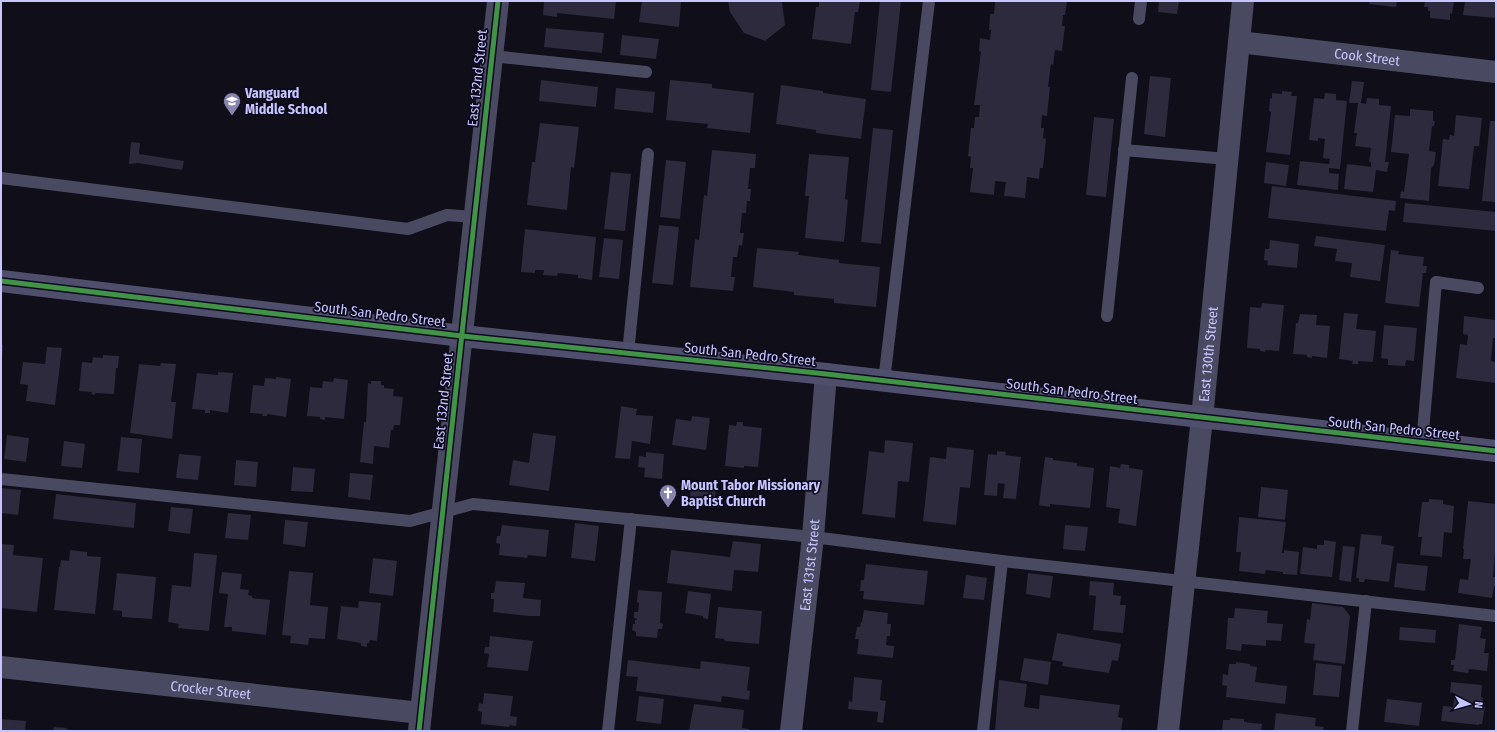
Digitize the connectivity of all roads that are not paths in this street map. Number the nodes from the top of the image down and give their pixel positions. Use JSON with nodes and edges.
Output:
{"nodes":[{"id":1,"x":498,"y":1,"type":"edge"},
{"id":2,"x":929,"y":1,"type":"edge"},
{"id":3,"x":1141,"y":1,"type":"edge"},
{"id":4,"x":1243,"y":1,"type":"edge"},
{"id":5,"x":1139,"y":18,"type":"dead end"},
{"id":6,"x":1239,"y":42,"type":"junction"},
{"id":7,"x":492,"y":56,"type":"junction"},
{"id":8,"x":646,"y":72,"type":"dead end"},
{"id":9,"x":1496,"y":72,"type":"edge"},
{"id":10,"x":1132,"y":78,"type":"dead end"},
{"id":11,"x":1124,"y":150,"type":"junction"},
{"id":12,"x":648,"y":154,"type":"dead end"},
{"id":13,"x":1227,"y":159,"type":"junction"},
{"id":14,"x":1,"y":178,"type":"edge"},
{"id":15,"x":475,"y":217,"type":"junction"},
{"id":16,"x":1,"y":281,"type":"edge"},
{"id":17,"x":1478,"y":288,"type":"dead end"},
{"id":18,"x":1108,"y":316,"type":"dead end"},
{"id":19,"x":462,"y":336,"type":"junction"},
{"id":20,"x":628,"y":353,"type":"junction"},
{"id":21,"x":826,"y":374,"type":"junction"},
{"id":22,"x":884,"y":381,"type":"junction"},
{"id":23,"x":1202,"y":418,"type":"junction"},
{"id":24,"x":1422,"y":443,"type":"junction"},
{"id":25,"x":1496,"y":451,"type":"edge"},
{"id":26,"x":1,"y":479,"type":"edge"},
{"id":27,"x":443,"y":513,"type":"junction"},
{"id":28,"x":631,"y":519,"type":"junction"},
{"id":29,"x":813,"y":537,"type":"junction"},
{"id":30,"x":1002,"y":562,"type":"junction"},
{"id":31,"x":1184,"y":581,"type":"junction"},
{"id":32,"x":1366,"y":602,"type":"junction"},
{"id":33,"x":1496,"y":616,"type":"edge"},
{"id":34,"x":1,"y":668,"type":"edge"},
{"id":35,"x":420,"y":722,"type":"edge"},
{"id":36,"x":608,"y":731,"type":"edge"},
{"id":37,"x":791,"y":731,"type":"edge"},
{"id":38,"x":983,"y":731,"type":"edge"},
{"id":39,"x":1168,"y":731,"type":"edge"},
{"id":40,"x":1352,"y":731,"type":"edge"}],
"edges":[{"from":1,"to":7,"type":"street","name":"East 132nd Street"},
{"from":2,"to":22,"type":"lane"},
{"from":3,"to":5,"type":"lane"},
{"from":4,"to":6,"type":"street","name":"East 130th Street"},
{"from":6,"to":9,"type":"street","name":"Cook Street"},
{"from":6,"to":13,"type":"street","name":"East 130th Street"},
{"from":7,"to":8,"type":"lane"},
{"from":7,"to":15,"type":"street","name":"East 132nd Street"},
{"from":10,"to":11,"type":"lane"},
{"from":11,"to":13,"type":"lane"},
{"from":11,"to":18,"type":"lane"},
{"from":12,"to":20,"type":"lane"},
{"from":13,"to":23,"type":"street","name":"East 130th Street"},
{"from":14,"to":15,"type":"lane"},
{"from":15,"to":19,"type":"street","name":"East 132nd Street"},
{"from":16,"to":19,"type":"street","name":"South San Pedro Street"},
{"from":17,"to":24,"type":"lane"},
{"from":19,"to":20,"type":"street","name":"South San Pedro Street"},
{"from":19,"to":27,"type":"street","name":"East 132nd Street"},
{"from":20,"to":21,"type":"street","name":"South San Pedro Street"},
{"from":21,"to":22,"type":"street","name":"South San Pedro Street"},
{"from":21,"to":29,"type":"street","name":"East 131st Street"},
{"from":22,"to":23,"type":"street","name":"South San Pedro Street"},
{"from":23,"to":24,"type":"street","name":"South San Pedro Street"},
{"from":23,"to":31,"type":"street","name":"East 130th Street"},
{"from":24,"to":25,"type":"street","name":"South San Pedro Street"},
{"from":26,"to":27,"type":"lane"},
{"from":27,"to":28,"type":"lane"},
{"from":27,"to":35,"type":"street","name":"East 132nd Street"},
{"from":28,"to":29,"type":"lane"},
{"from":28,"to":36,"type":"lane"},
{"from":29,"to":30,"type":"lane"},
{"from":29,"to":37,"type":"street","name":"East 131st Street"},
{"from":30,"to":31,"type":"lane"},
{"from":30,"to":38,"type":"lane"},
{"from":31,"to":32,"type":"lane"},
{"from":31,"to":39,"type":"street","name":"East 130th Street"},
{"from":32,"to":33,"type":"lane"},
{"from":32,"to":40,"type":"lane"},
{"from":34,"to":35,"type":"street","name":"Crocker Street"}]}
